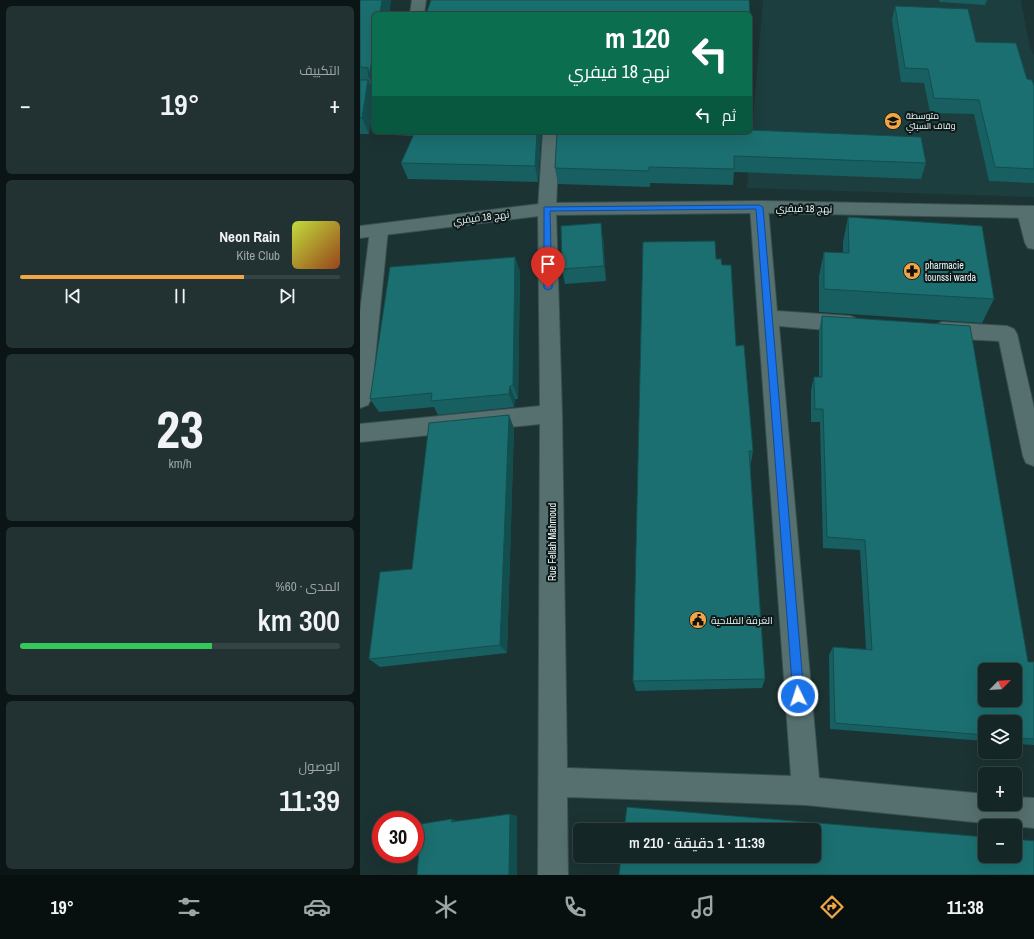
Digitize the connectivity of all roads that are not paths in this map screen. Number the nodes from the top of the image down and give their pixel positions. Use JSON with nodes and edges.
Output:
{"nodes":[{"id":1,"x":419,"y":0,"type":"edge"},
{"id":2,"x":417,"y":12,"type":"edge"},
{"id":3,"x":552,"y":134,"type":"edge"},
{"id":4,"x":759,"y":207,"type":"junction"},
{"id":5,"x":547,"y":209,"type":"junction"},
{"id":6,"x":1030,"y":212,"type":"edge"},
{"id":7,"x":369,"y":231,"type":"edge"},
{"id":8,"x":1034,"y":243,"type":"edge"},
{"id":9,"x":769,"y":318,"type":"junction"},
{"id":10,"x":872,"y":325,"type":"edge"},
{"id":11,"x":920,"y":328,"type":"edge"},
{"id":12,"x":360,"y":399,"type":"edge"},
{"id":13,"x":551,"y":414,"type":"junction"},
{"id":14,"x":360,"y":433,"type":"edge"},
{"id":15,"x":1034,"y":456,"type":"edge"},
{"id":16,"x":553,"y":782,"type":"junction"},
{"id":17,"x":806,"y":791,"type":"junction"},
{"id":18,"x":1034,"y":813,"type":"edge"},
{"id":19,"x":554,"y":875,"type":"edge"}],
"edges":[{"from":1,"to":2,"type":"street"},
{"from":3,"to":5,"type":"street","name":"Rue Fellah Mahmoud"},
{"from":4,"to":5,"type":"street","name":"نهج 18 فيفري"},
{"from":4,"to":6,"type":"street","name":"نهج 18 فيفري"},
{"from":4,"to":9,"type":"street"},
{"from":5,"to":7,"type":"street","name":"نهج 18 فيفري"},
{"from":5,"to":13,"type":"street","name":"Rue Fellah Mahmoud"},
{"from":6,"to":8,"type":"street"},
{"from":7,"to":12,"type":"street"},
{"from":9,"to":10,"type":"street"},
{"from":9,"to":17,"type":"street"},
{"from":11,"to":15,"type":"street"},
{"from":13,"to":14,"type":"street"},
{"from":13,"to":16,"type":"street","name":"Rue Fellah Mahmoud"},
{"from":16,"to":17,"type":"street"},
{"from":16,"to":19,"type":"street","name":"Rue Fellah Mahmoud"},
{"from":17,"to":18,"type":"street"}]}
